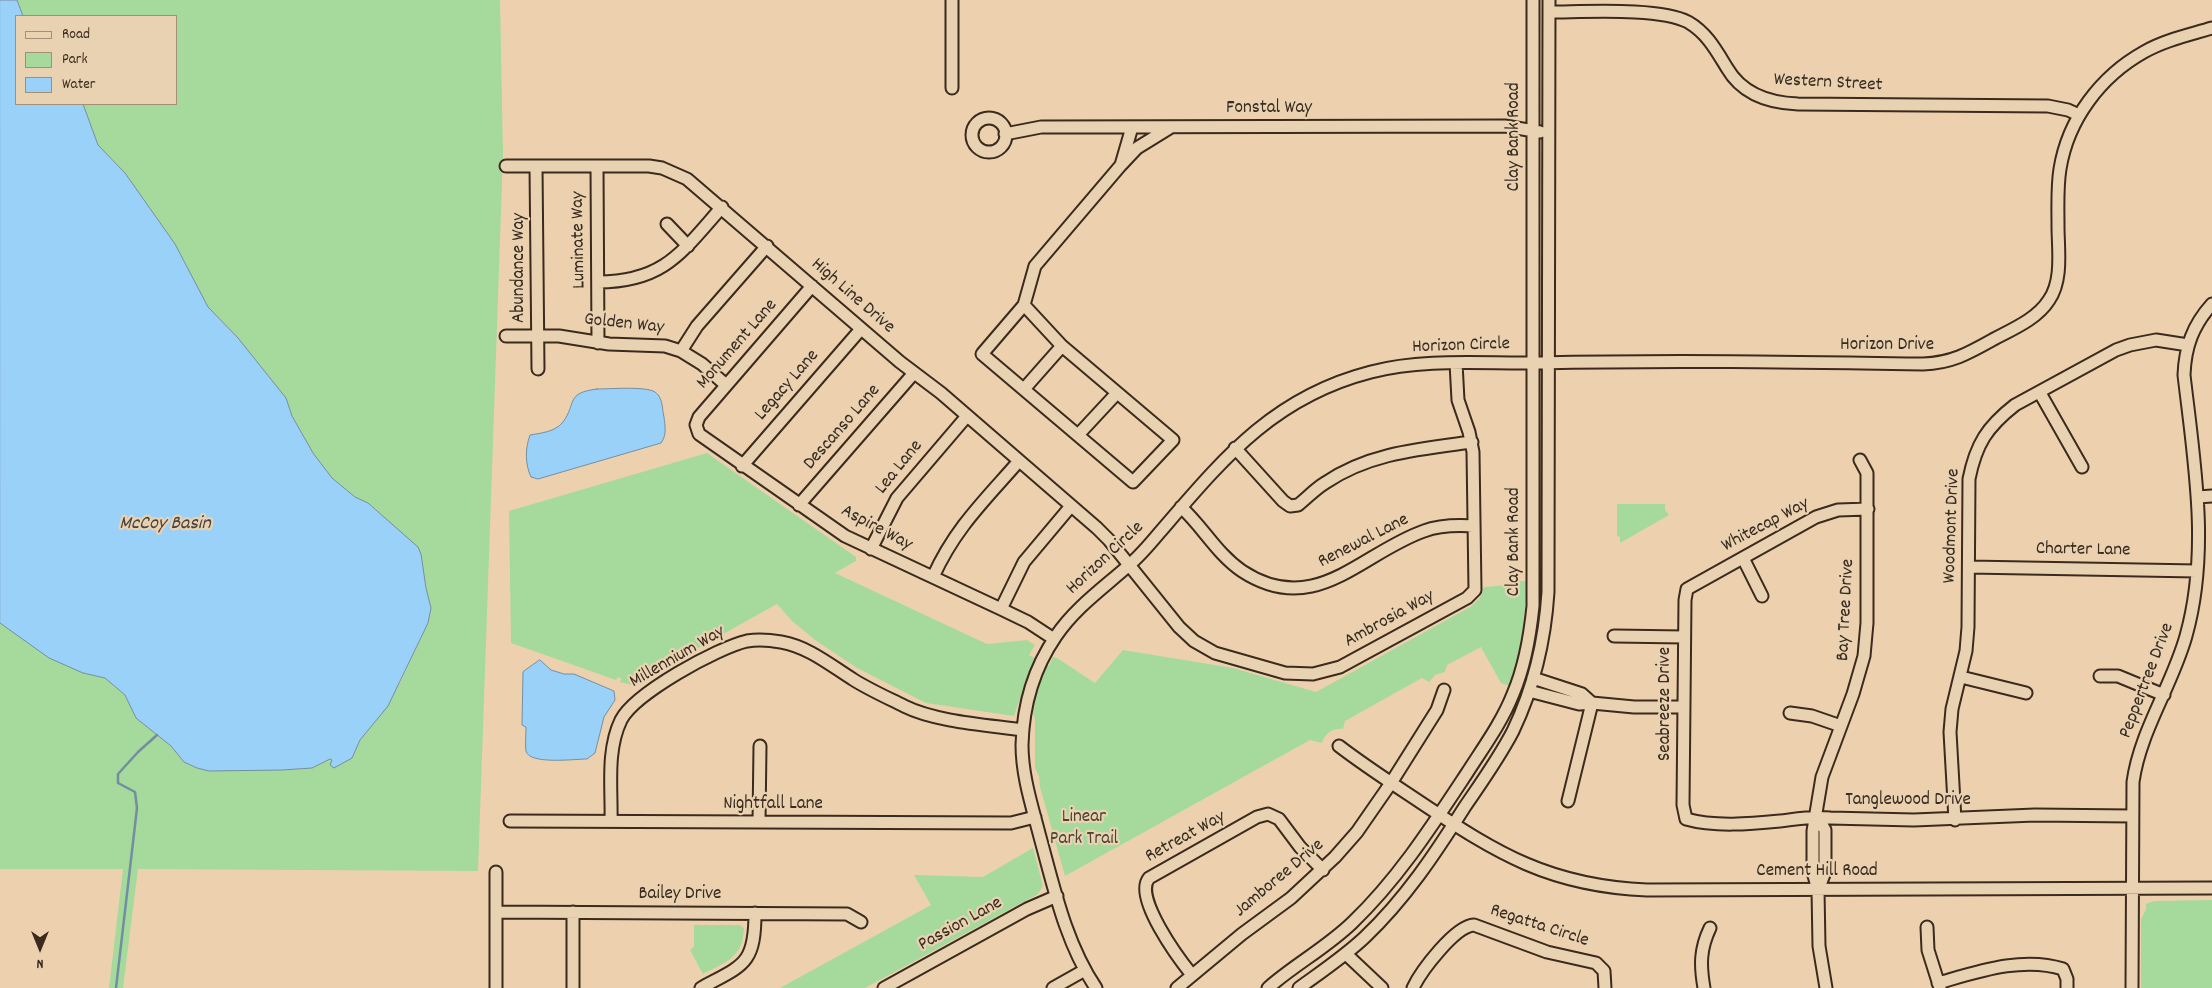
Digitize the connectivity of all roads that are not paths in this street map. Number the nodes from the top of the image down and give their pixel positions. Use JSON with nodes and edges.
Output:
{"nodes":[{"id":1,"x":952,"y":0,"type":"edge"},
{"id":2,"x":1533,"y":0,"type":"edge"},
{"id":3,"x":1549,"y":0,"type":"edge"},
{"id":4,"x":1549,"y":12,"type":"junction"},
{"id":5,"x":2212,"y":28,"type":"edge"},
{"id":6,"x":952,"y":88,"type":"dead end"},
{"id":7,"x":2080,"y":115,"type":"junction"},
{"id":8,"x":1172,"y":126,"type":"junction"},
{"id":9,"x":1132,"y":127,"type":"junction"},
{"id":10,"x":1533,"y":130,"type":"junction"},
{"id":11,"x":1549,"y":133,"type":"junction"},
{"id":12,"x":1005,"y":134,"type":"dead end"},
{"id":13,"x":506,"y":166,"type":"dead end"},
{"id":14,"x":536,"y":166,"type":"junction"},
{"id":15,"x":597,"y":166,"type":"junction"},
{"id":16,"x":1121,"y":166,"type":"junction"},
{"id":17,"x":722,"y":207,"type":"junction"},
{"id":18,"x":667,"y":224,"type":"dead end"},
{"id":19,"x":688,"y":246,"type":"junction"},
{"id":20,"x":767,"y":246,"type":"junction"},
{"id":21,"x":598,"y":282,"type":"junction"},
{"id":22,"x":812,"y":286,"type":"junction"},
{"id":23,"x":1024,"y":304,"type":"junction"},
{"id":24,"x":2212,"y":304,"type":"edge"},
{"id":25,"x":861,"y":329,"type":"junction"},
{"id":26,"x":506,"y":336,"type":"dead end"},
{"id":27,"x":538,"y":337,"type":"junction"},
{"id":28,"x":598,"y":343,"type":"junction"},
{"id":29,"x":2188,"y":345,"type":"junction"},
{"id":30,"x":1062,"y":346,"type":"junction"},
{"id":31,"x":681,"y":351,"type":"junction"},
{"id":32,"x":1548,"y":362,"type":"junction"},
{"id":33,"x":1456,"y":363,"type":"junction"},
{"id":34,"x":1533,"y":363,"type":"junction"},
{"id":35,"x":538,"y":369,"type":"dead end"},
{"id":36,"x":914,"y":373,"type":"junction"},
{"id":37,"x":726,"y":385,"type":"junction"},
{"id":38,"x":1024,"y":389,"type":"junction"},
{"id":39,"x":1117,"y":393,"type":"junction"},
{"id":40,"x":2040,"y":393,"type":"junction"},
{"id":41,"x":967,"y":416,"type":"junction"},
{"id":42,"x":696,"y":429,"type":"joint"},
{"id":43,"x":1078,"y":435,"type":"junction"},
{"id":44,"x":1472,"y":442,"type":"junction"},
{"id":45,"x":1236,"y":448,"type":"junction"},
{"id":46,"x":1860,"y":460,"type":"dead end"},
{"id":47,"x":1019,"y":461,"type":"junction"},
{"id":48,"x":742,"y":466,"type":"junction"},
{"id":49,"x":2082,"y":467,"type":"dead end"},
{"id":50,"x":2212,"y":496,"type":"edge"},
{"id":51,"x":2198,"y":497,"type":"junction"},
{"id":52,"x":799,"y":505,"type":"junction"},
{"id":53,"x":1071,"y":506,"type":"junction"},
{"id":54,"x":1181,"y":507,"type":"junction"},
{"id":55,"x":1868,"y":509,"type":"junction"},
{"id":56,"x":1474,"y":526,"type":"junction"},
{"id":57,"x":871,"y":549,"type":"junction"},
{"id":58,"x":1743,"y":558,"type":"junction"},
{"id":59,"x":1129,"y":565,"type":"junction"},
{"id":60,"x":1969,"y":567,"type":"junction"},
{"id":61,"x":2197,"y":570,"type":"junction"},
{"id":62,"x":933,"y":577,"type":"junction"},
{"id":63,"x":1687,"y":589,"type":"joint"},
{"id":64,"x":1762,"y":596,"type":"dead end"},
{"id":65,"x":1001,"y":609,"type":"junction"},
{"id":66,"x":1614,"y":636,"type":"dead end"},
{"id":67,"x":1684,"y":637,"type":"junction"},
{"id":68,"x":1054,"y":638,"type":"junction"},
{"id":69,"x":2100,"y":676,"type":"dead end"},
{"id":70,"x":1961,"y":677,"type":"junction"},
{"id":71,"x":1533,"y":678,"type":"junction"},
{"id":72,"x":1444,"y":690,"type":"dead end"},
{"id":73,"x":1529,"y":691,"type":"junction"},
{"id":74,"x":2026,"y":693,"type":"dead end"},
{"id":75,"x":2164,"y":695,"type":"junction"},
{"id":76,"x":1592,"y":703,"type":"junction"},
{"id":77,"x":1684,"y":706,"type":"junction"},
{"id":78,"x":1790,"y":713,"type":"dead end"},
{"id":79,"x":1841,"y":726,"type":"junction"},
{"id":80,"x":1023,"y":730,"type":"junction"},
{"id":81,"x":760,"y":746,"type":"dead end"},
{"id":82,"x":1339,"y":746,"type":"dead end"},
{"id":83,"x":1391,"y":783,"type":"junction"},
{"id":84,"x":1568,"y":801,"type":"dead end"},
{"id":85,"x":1440,"y":815,"type":"junction"},
{"id":86,"x":1816,"y":816,"type":"junction"},
{"id":87,"x":2132,"y":816,"type":"junction"},
{"id":88,"x":1035,"y":817,"type":"junction"},
{"id":89,"x":1686,"y":819,"type":"joint"},
{"id":90,"x":1955,"y":820,"type":"junction"},
{"id":91,"x":510,"y":821,"type":"dead end"},
{"id":92,"x":611,"y":821,"type":"junction"},
{"id":93,"x":760,"y":822,"type":"junction"},
{"id":94,"x":1454,"y":824,"type":"junction"},
{"id":95,"x":1323,"y":870,"type":"junction"},
{"id":96,"x":496,"y":872,"type":"dead end"},
{"id":97,"x":2131,"y":888,"type":"junction"},
{"id":98,"x":2212,"y":888,"type":"edge"},
{"id":99,"x":1818,"y":890,"type":"junction"},
{"id":100,"x":1057,"y":896,"type":"junction"},
{"id":101,"x":496,"y":912,"type":"junction"},
{"id":102,"x":573,"y":912,"type":"junction"},
{"id":103,"x":755,"y":914,"type":"junction"},
{"id":104,"x":861,"y":922,"type":"dead end"},
{"id":105,"x":1927,"y":927,"type":"dead end"},
{"id":106,"x":1710,"y":928,"type":"dead end"},
{"id":107,"x":1346,"y":954,"type":"junction"},
{"id":108,"x":1085,"y":970,"type":"junction"},
{"id":109,"x":1192,"y":975,"type":"junction"},
{"id":110,"x":1939,"y":986,"type":"edge"},
{"id":111,"x":496,"y":988,"type":"edge"},
{"id":112,"x":573,"y":988,"type":"edge"},
{"id":113,"x":701,"y":988,"type":"edge"},
{"id":114,"x":884,"y":988,"type":"edge"},
{"id":115,"x":1053,"y":988,"type":"edge"},
{"id":116,"x":1096,"y":988,"type":"edge"},
{"id":117,"x":1177,"y":988,"type":"edge"},
{"id":118,"x":1268,"y":988,"type":"edge"},
{"id":119,"x":1299,"y":988,"type":"edge"},
{"id":120,"x":1382,"y":988,"type":"edge"},
{"id":121,"x":1413,"y":988,"type":"edge"},
{"id":122,"x":1605,"y":988,"type":"edge"},
{"id":123,"x":1704,"y":988,"type":"edge"},
{"id":124,"x":1826,"y":988,"type":"edge"},
{"id":125,"x":2067,"y":988,"type":"edge"},
{"id":126,"x":2132,"y":988,"type":"edge"}],
"edges":[{"from":1,"to":6,"type":"street"},
{"from":2,"to":10,"type":"street","name":"Clay Bank Road"},
{"from":3,"to":4,"type":"street","name":"Clay Bank Road"},
{"from":4,"to":7,"type":"street","name":"Western Street"},
{"from":4,"to":11,"type":"street","name":"Clay Bank Road"},
{"from":5,"to":7,"type":"street","name":"Horizon Drive"},
{"from":7,"to":32,"type":"street","name":"Horizon Drive"},
{"from":8,"to":9,"type":"street","name":"Fonstal Way"},
{"from":8,"to":10,"type":"street","name":"Fonstal Way"},
{"from":8,"to":16,"type":"street"},
{"from":9,"to":12,"type":"street","name":"Fonstal Way"},
{"from":9,"to":16,"type":"street"},
{"from":10,"to":11,"type":"street","name":"Fonstal Way"},
{"from":10,"to":34,"type":"street","name":"Clay Bank Road"},
{"from":11,"to":32,"type":"street","name":"Clay Bank Road"},
{"from":13,"to":14,"type":"street","name":"High Line Drive"},
{"from":14,"to":15,"type":"street","name":"High Line Drive"},
{"from":14,"to":27,"type":"street","name":"Abundance Way"},
{"from":15,"to":17,"type":"street","name":"High Line Drive"},
{"from":15,"to":21,"type":"street","name":"Luminate Way"},
{"from":16,"to":23,"type":"street"},
{"from":17,"to":19,"type":"street"},
{"from":17,"to":20,"type":"street","name":"High Line Drive"},
{"from":18,"to":19,"type":"street"},
{"from":19,"to":21,"type":"street"},
{"from":20,"to":22,"type":"street","name":"High Line Drive"},
{"from":20,"to":31,"type":"street"},
{"from":21,"to":28,"type":"street","name":"Luminate Way"},
{"from":22,"to":25,"type":"street","name":"High Line Drive"},
{"from":22,"to":37,"type":"street","name":"Monument Lane"},
{"from":23,"to":30,"type":"street"},
{"from":23,"to":38,"type":"street"},
{"from":24,"to":29,"type":"street","name":"Peppertree Drive"},
{"from":25,"to":36,"type":"street","name":"High Line Drive"},
{"from":25,"to":48,"type":"street","name":"Legacy Lane"},
{"from":26,"to":27,"type":"street","name":"Golden Way"},
{"from":27,"to":28,"type":"street","name":"Golden Way"},
{"from":27,"to":35,"type":"street","name":"Abundance Way"},
{"from":28,"to":31,"type":"street","name":"Golden Way"},
{"from":29,"to":40,"type":"street","name":"Woodmont Drive"},
{"from":29,"to":51,"type":"street","name":"Peppertree Drive"},
{"from":30,"to":38,"type":"street"},
{"from":30,"to":39,"type":"street"},
{"from":31,"to":37,"type":"street","name":"Golden Way"},
{"from":32,"to":34,"type":"street","name":"Horizon Drive"},
{"from":32,"to":71,"type":"street","name":"Clay Bank Road"},
{"from":33,"to":34,"type":"street","name":"Horizon Circle"},
{"from":33,"to":44,"type":"street","name":"Ambrosia Way"},
{"from":33,"to":45,"type":"street","name":"Horizon Circle"},
{"from":34,"to":85,"type":"street","name":"Clay Bank Road"},
{"from":36,"to":41,"type":"street","name":"High Line Drive"},
{"from":36,"to":52,"type":"street","name":"Descanso Lane"},
{"from":37,"to":42,"type":"street","name":"Monument Lane"},
{"from":38,"to":43,"type":"street"},
{"from":39,"to":43,"type":"street"},
{"from":39,"to":43,"type":"street"},
{"from":40,"to":49,"type":"street"},
{"from":40,"to":60,"type":"street","name":"Woodmont Drive"},
{"from":41,"to":47,"type":"street","name":"High Line Drive"},
{"from":41,"to":57,"type":"street","name":"Lea Lane"},
{"from":42,"to":48,"type":"street","name":"Aspire Way"},
{"from":44,"to":45,"type":"street"},
{"from":44,"to":56,"type":"street","name":"Ambrosia Way"},
{"from":45,"to":54,"type":"street","name":"Horizon Circle"},
{"from":46,"to":55,"type":"street","name":"Bay Tree Drive"},
{"from":47,"to":53,"type":"street","name":"High Line Drive"},
{"from":47,"to":62,"type":"street"},
{"from":48,"to":52,"type":"street","name":"Aspire Way"},
{"from":50,"to":51,"type":"street"},
{"from":51,"to":61,"type":"street","name":"Peppertree Drive"},
{"from":52,"to":57,"type":"street","name":"Aspire Way"},
{"from":53,"to":59,"type":"street","name":"High Line Drive"},
{"from":53,"to":65,"type":"street"},
{"from":54,"to":56,"type":"street","name":"Renewal Lane"},
{"from":54,"to":59,"type":"street","name":"Horizon Circle"},
{"from":55,"to":58,"type":"street","name":"Whitecap Way"},
{"from":55,"to":79,"type":"street","name":"Bay Tree Drive"},
{"from":56,"to":59,"type":"street","name":"Ambrosia Way"},
{"from":57,"to":62,"type":"street","name":"Aspire Way"},
{"from":58,"to":63,"type":"street","name":"Whitecap Way"},
{"from":58,"to":64,"type":"street"},
{"from":59,"to":68,"type":"street","name":"Horizon Circle"},
{"from":60,"to":61,"type":"street","name":"Charter Lane"},
{"from":60,"to":70,"type":"street","name":"Woodmont Drive"},
{"from":61,"to":75,"type":"street","name":"Peppertree Drive"},
{"from":62,"to":65,"type":"street","name":"Aspire Way"},
{"from":63,"to":67,"type":"street","name":"Seabreeze Drive"},
{"from":65,"to":68,"type":"street","name":"Aspire Way"},
{"from":66,"to":67,"type":"street"},
{"from":67,"to":77,"type":"street","name":"Seabreeze Drive"},
{"from":68,"to":80,"type":"street","name":"Horizon Circle"},
{"from":69,"to":75,"type":"street"},
{"from":70,"to":74,"type":"street"},
{"from":70,"to":90,"type":"street","name":"Woodmont Drive"},
{"from":71,"to":73,"type":"street","name":"Clay Bank Road"},
{"from":71,"to":76,"type":"street"},
{"from":72,"to":83,"type":"street","name":"Jamboree Drive"},
{"from":73,"to":76,"type":"street"},
{"from":73,"to":94,"type":"street","name":"Clay Bank Road"},
{"from":75,"to":87,"type":"street","name":"Peppertree Drive"},
{"from":76,"to":77,"type":"street"},
{"from":76,"to":84,"type":"street"},
{"from":77,"to":89,"type":"street","name":"Seabreeze Drive"},
{"from":78,"to":79,"type":"street"},
{"from":79,"to":86,"type":"street","name":"Bay Tree Drive"},
{"from":80,"to":88,"type":"street","name":"Horizon Circle"},
{"from":80,"to":92,"type":"street","name":"Millennium Way"},
{"from":81,"to":93,"type":"street"},
{"from":82,"to":83,"type":"street","name":"Cement Hill Road"},
{"from":83,"to":85,"type":"street","name":"Cement Hill Road"},
{"from":83,"to":95,"type":"street","name":"Jamboree Drive"},
{"from":85,"to":94,"type":"street","name":"Cement Hill Road"},
{"from":85,"to":118,"type":"street","name":"Clay Bank Road"},
{"from":86,"to":89,"type":"street","name":"Tanglewood Drive"},
{"from":86,"to":90,"type":"street","name":"Tanglewood Drive"},
{"from":86,"to":99,"type":"street","name":"Bay Tree Drive"},
{"from":87,"to":90,"type":"street","name":"Tanglewood Drive"},
{"from":87,"to":97,"type":"street","name":"Peppertree Drive"},
{"from":88,"to":93,"type":"street","name":"Nightfall Lane"},
{"from":88,"to":100,"type":"street","name":"Horizon Circle"},
{"from":91,"to":92,"type":"street","name":"Nightfall Lane"},
{"from":92,"to":93,"type":"street","name":"Nightfall Lane"},
{"from":94,"to":99,"type":"street","name":"Cement Hill Road"},
{"from":94,"to":107,"type":"street","name":"Clay Bank Road"},
{"from":95,"to":109,"type":"street","name":"Jamboree Drive"},
{"from":95,"to":109,"type":"street","name":"Retreat Way"},
{"from":96,"to":101,"type":"street"},
{"from":97,"to":98,"type":"street","name":"Cement Hill Road"},
{"from":97,"to":99,"type":"street","name":"Cement Hill Road"},
{"from":97,"to":126,"type":"street","name":"Peppertree Drive"},
{"from":99,"to":124,"type":"street","name":"Bay Tree Drive"},
{"from":100,"to":108,"type":"street","name":"Horizon Circle"},
{"from":100,"to":114,"type":"street","name":"Passion Lane"},
{"from":101,"to":102,"type":"street","name":"Bailey Drive"},
{"from":101,"to":111,"type":"street"},
{"from":102,"to":103,"type":"street","name":"Bailey Drive"},
{"from":102,"to":112,"type":"street"},
{"from":103,"to":104,"type":"street","name":"Bailey Drive"},
{"from":103,"to":113,"type":"street"},
{"from":105,"to":110,"type":"street"},
{"from":106,"to":123,"type":"street"},
{"from":107,"to":119,"type":"street","name":"Clay Bank Road"},
{"from":107,"to":120,"type":"street"},
{"from":108,"to":115,"type":"street"},
{"from":108,"to":116,"type":"street","name":"Horizon Circle"},
{"from":109,"to":117,"type":"street","name":"Jamboree Drive"},
{"from":110,"to":125,"type":"street"},
{"from":121,"to":122,"type":"street","name":"Regatta Circle"}]}
